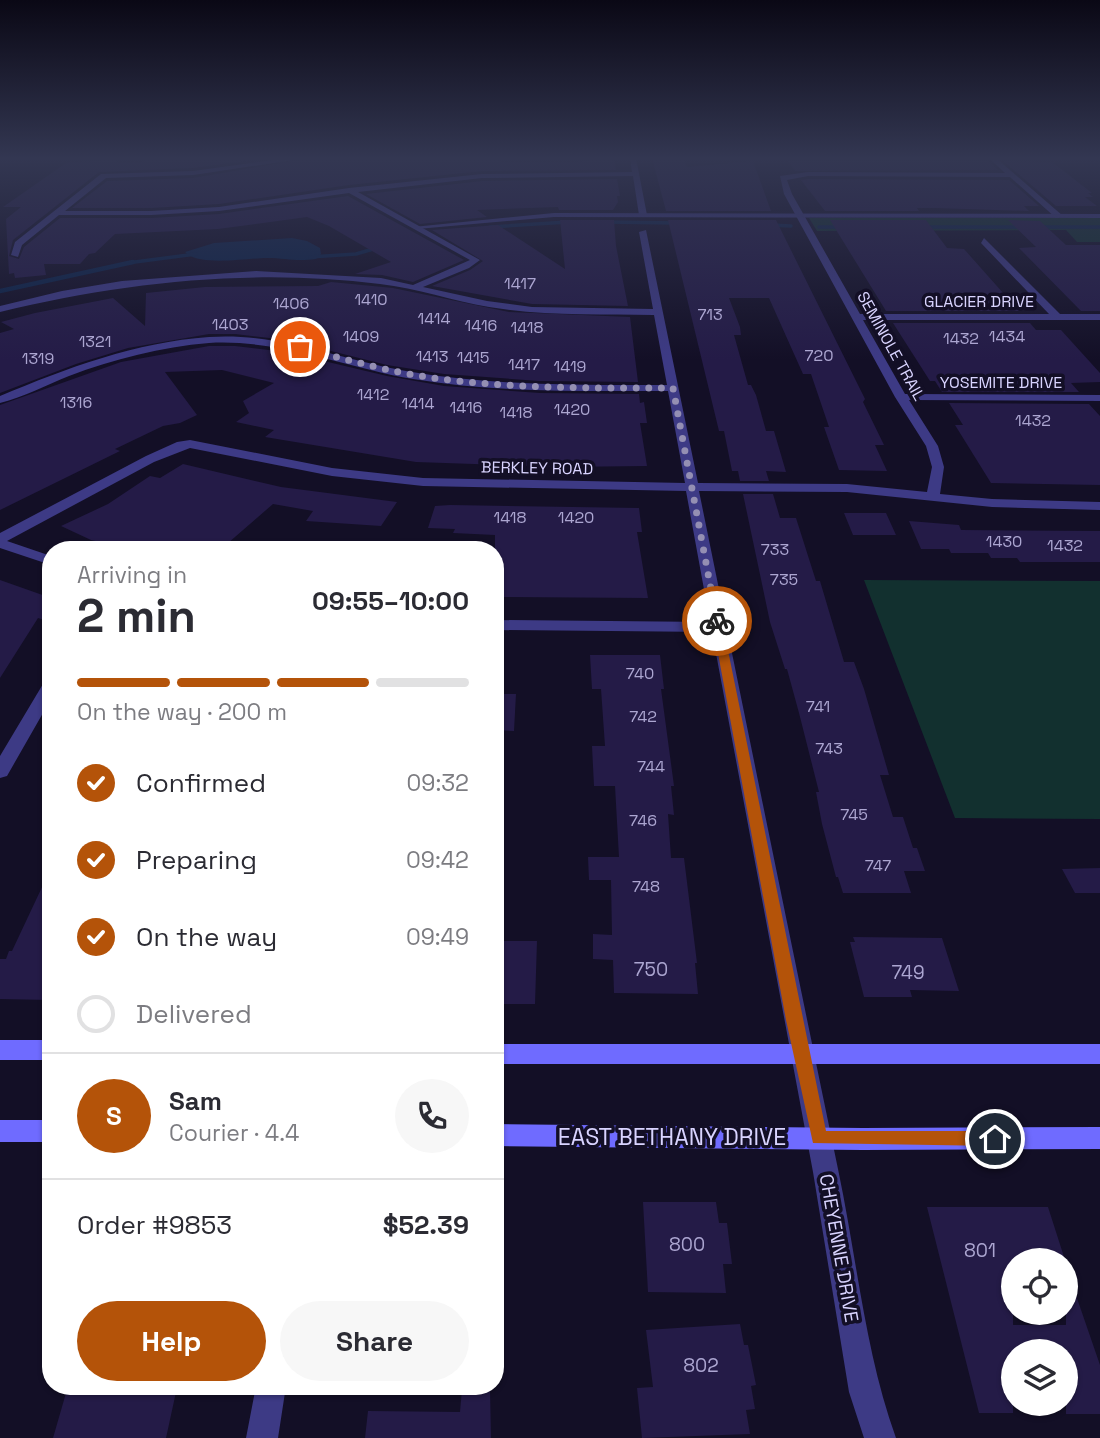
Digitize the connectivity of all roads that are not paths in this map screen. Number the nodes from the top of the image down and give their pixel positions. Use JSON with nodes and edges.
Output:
{"nodes":[{"id":1,"x":41,"y":225,"type":"edge"},
{"id":2,"x":414,"y":225,"type":"edge"},
{"id":3,"x":436,"y":225,"type":"edge"},
{"id":4,"x":805,"y":225,"type":"edge"},
{"id":5,"x":417,"y":227,"type":"junction"},
{"id":6,"x":643,"y":232,"type":"dead end"},
{"id":7,"x":984,"y":241,"type":"dead end"},
{"id":8,"x":15,"y":255,"type":"dead end"},
{"id":9,"x":416,"y":287,"type":"junction"},
{"id":10,"x":0,"y":309,"type":"edge"},
{"id":11,"x":658,"y":312,"type":"junction"},
{"id":12,"x":857,"y":317,"type":"junction"},
{"id":13,"x":1057,"y":317,"type":"junction"},
{"id":14,"x":1100,"y":317,"type":"edge"},
{"id":15,"x":673,"y":388,"type":"junction"},
{"id":16,"x":901,"y":397,"type":"junction"},
{"id":17,"x":1100,"y":398,"type":"edge"},
{"id":18,"x":0,"y":400,"type":"edge"},
{"id":19,"x":692,"y":487,"type":"junction"},
{"id":20,"x":933,"y":496,"type":"junction"},
{"id":21,"x":1100,"y":506,"type":"edge"},
{"id":22,"x":0,"y":541,"type":"edge"},
{"id":23,"x":42,"y":557,"type":"edge"},
{"id":24,"x":504,"y":625,"type":"edge"},
{"id":25,"x":719,"y":627,"type":"junction"},
{"id":26,"x":42,"y":700,"type":"edge"},
{"id":27,"x":0,"y":772,"type":"edge"},
{"id":28,"x":0,"y":1050,"type":"edge"},
{"id":29,"x":42,"y":1051,"type":"edge"},
{"id":30,"x":504,"y":1054,"type":"edge"},
{"id":31,"x":801,"y":1054,"type":"junction"},
{"id":32,"x":1100,"y":1054,"type":"edge"},
{"id":33,"x":0,"y":1131,"type":"edge"},
{"id":34,"x":42,"y":1131,"type":"edge"},
{"id":35,"x":504,"y":1135,"type":"edge"},
{"id":36,"x":819,"y":1138,"type":"junction"},
{"id":37,"x":1100,"y":1138,"type":"edge"},
{"id":38,"x":269,"y":1395,"type":"edge"},
{"id":39,"x":262,"y":1438,"type":"edge"},
{"id":40,"x":880,"y":1438,"type":"edge"}],
"edges":[{"from":1,"to":8,"type":"street"},
{"from":2,"to":5,"type":"street"},
{"from":3,"to":5,"type":"street"},
{"from":4,"to":12,"type":"street","name":"SEMINOLE TRAIL"},
{"from":5,"to":9,"type":"street"},
{"from":6,"to":11,"type":"street","name":"CHEYENNE DRIVE"},
{"from":7,"to":13,"type":"street"},
{"from":9,"to":10,"type":"street"},
{"from":9,"to":11,"type":"street"},
{"from":11,"to":15,"type":"street","name":"CHEYENNE DRIVE"},
{"from":12,"to":13,"type":"street","name":"GLACIER DRIVE"},
{"from":12,"to":16,"type":"street","name":"SEMINOLE TRAIL"},
{"from":13,"to":14,"type":"street","name":"GLACIER DRIVE"},
{"from":15,"to":18,"type":"street"},
{"from":15,"to":19,"type":"street","name":"CHEYENNE DRIVE"},
{"from":16,"to":17,"type":"street","name":"YOSEMITE DRIVE"},
{"from":16,"to":20,"type":"street","name":"SEMINOLE TRAIL"},
{"from":19,"to":20,"type":"street","name":"BERKLEY ROAD"},
{"from":19,"to":22,"type":"street","name":"BERKLEY ROAD"},
{"from":19,"to":25,"type":"street","name":"CHEYENNE DRIVE"},
{"from":20,"to":21,"type":"street","name":"BERKLEY ROAD"},
{"from":22,"to":23,"type":"street"},
{"from":24,"to":25,"type":"street"},
{"from":25,"to":31,"type":"street","name":"CHEYENNE DRIVE"},
{"from":26,"to":27,"type":"street"},
{"from":28,"to":29,"type":"main road"},
{"from":30,"to":31,"type":"main road"},
{"from":31,"to":32,"type":"main road"},
{"from":31,"to":36,"type":"street","name":"CHEYENNE DRIVE"},
{"from":33,"to":34,"type":"main road"},
{"from":35,"to":36,"type":"main road","name":"EAST BETHANY DRIVE"},
{"from":36,"to":37,"type":"main road","name":"EAST BETHANY DRIVE"},
{"from":36,"to":40,"type":"street","name":"CHEYENNE DRIVE"},
{"from":38,"to":39,"type":"street"}]}
